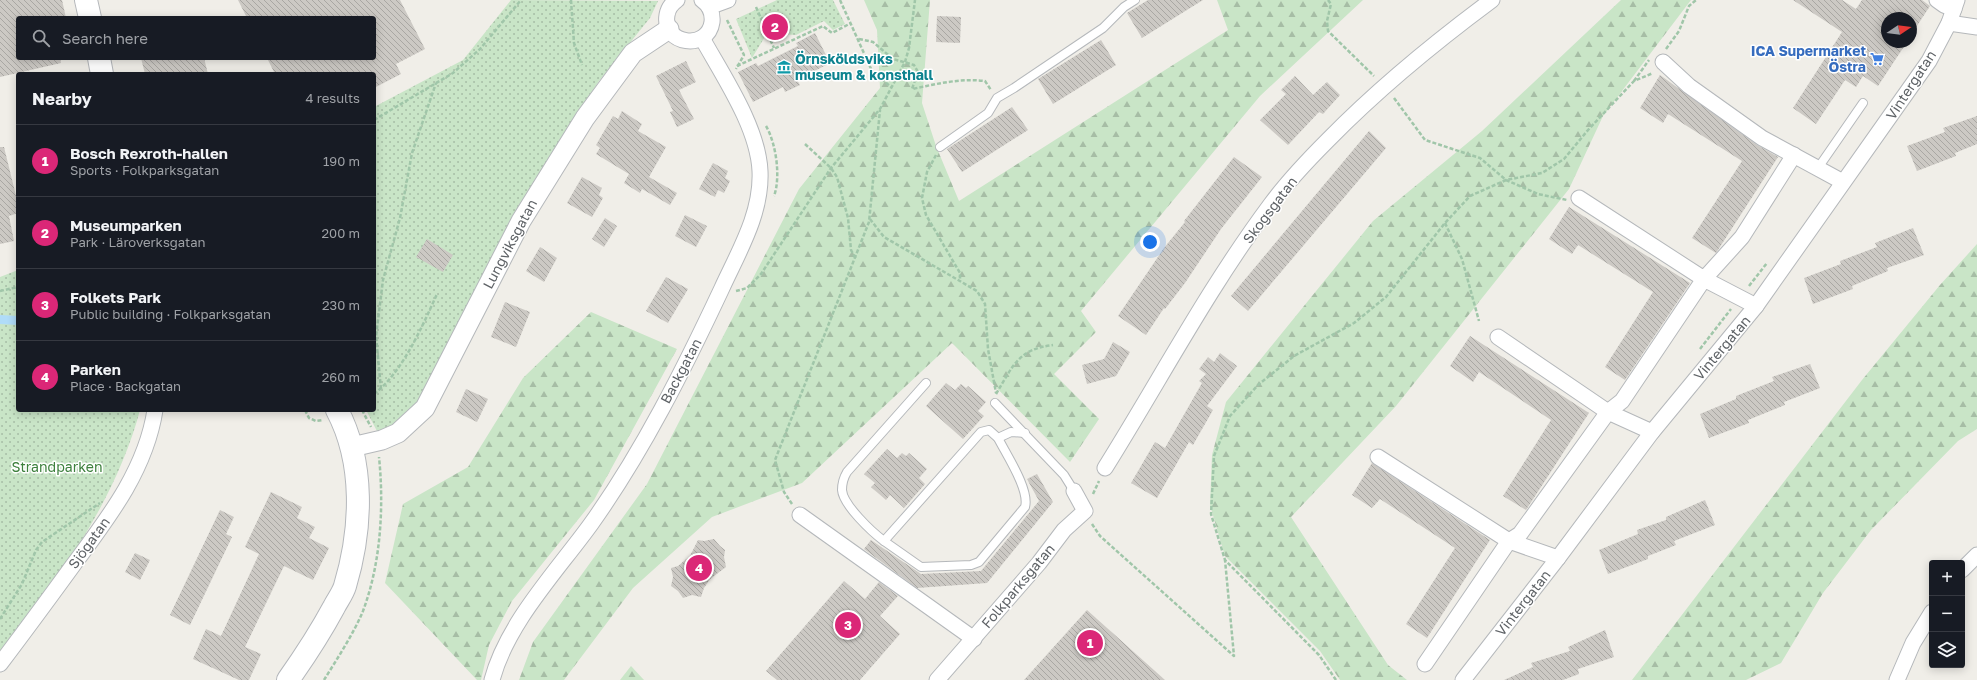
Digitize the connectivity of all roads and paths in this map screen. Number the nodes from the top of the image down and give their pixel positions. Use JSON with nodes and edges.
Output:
{"nodes":[{"id":1,"x":86,"y":0,"type":"edge"},
{"id":2,"x":521,"y":0,"type":"edge"},
{"id":3,"x":571,"y":0,"type":"edge"},
{"id":4,"x":677,"y":0,"type":"edge"},
{"id":5,"x":728,"y":0,"type":"edge"},
{"id":6,"x":840,"y":0,"type":"edge"},
{"id":7,"x":915,"y":0,"type":"edge"},
{"id":8,"x":1135,"y":0,"type":"edge"},
{"id":9,"x":1328,"y":0,"type":"edge"},
{"id":10,"x":1492,"y":0,"type":"edge"},
{"id":11,"x":1696,"y":0,"type":"edge"},
{"id":12,"x":1937,"y":0,"type":"edge"},
{"id":13,"x":706,"y":4,"type":"edge"},
{"id":14,"x":756,"y":7,"type":"dead end"},
{"id":15,"x":1953,"y":10,"type":"edge"},
{"id":16,"x":90,"y":16,"type":"edge"},
{"id":17,"x":852,"y":23,"type":"junction"},
{"id":18,"x":1977,"y":27,"type":"edge"},
{"id":19,"x":669,"y":29,"type":"junction"},
{"id":20,"x":702,"y":38,"type":"junction"},
{"id":21,"x":859,"y":39,"type":"junction"},
{"id":22,"x":774,"y":48,"type":"junction"},
{"id":23,"x":1662,"y":59,"type":"junction"},
{"id":24,"x":99,"y":60,"type":"edge"},
{"id":25,"x":905,"y":62,"type":"junction"},
{"id":26,"x":582,"y":65,"type":"dead end"},
{"id":27,"x":737,"y":66,"type":"dead end"},
{"id":28,"x":102,"y":72,"type":"edge"},
{"id":29,"x":1634,"y":81,"type":"junction"},
{"id":30,"x":436,"y":83,"type":"junction"},
{"id":31,"x":1384,"y":86,"type":"junction"},
{"id":32,"x":891,"y":87,"type":"junction"},
{"id":33,"x":997,"y":98,"type":"junction"},
{"id":34,"x":1863,"y":103,"type":"dead end"},
{"id":35,"x":880,"y":109,"type":"junction"},
{"id":36,"x":376,"y":119,"type":"edge"},
{"id":37,"x":805,"y":144,"type":"dead end"},
{"id":38,"x":940,"y":147,"type":"joint"},
{"id":39,"x":1794,"y":155,"type":"junction"},
{"id":40,"x":831,"y":168,"type":"junction"},
{"id":41,"x":1818,"y":168,"type":"junction"},
{"id":42,"x":1506,"y":180,"type":"junction"},
{"id":43,"x":1843,"y":182,"type":"junction"},
{"id":44,"x":1579,"y":198,"type":"joint"},
{"id":45,"x":870,"y":218,"type":"junction"},
{"id":46,"x":1444,"y":224,"type":"junction"},
{"id":47,"x":856,"y":260,"type":"junction"},
{"id":48,"x":1704,"y":279,"type":"junction"},
{"id":49,"x":960,"y":280,"type":"junction"},
{"id":50,"x":16,"y":287,"type":"edge"},
{"id":51,"x":0,"y":291,"type":"edge"},
{"id":52,"x":730,"y":293,"type":"dead end"},
{"id":53,"x":437,"y":294,"type":"dead end"},
{"id":54,"x":1756,"y":306,"type":"junction"},
{"id":55,"x":1479,"y":321,"type":"dead end"},
{"id":56,"x":1498,"y":337,"type":"dead end"},
{"id":57,"x":1053,"y":345,"type":"dead end"},
{"id":58,"x":926,"y":383,"type":"dead end"},
{"id":59,"x":381,"y":389,"type":"junction"},
{"id":60,"x":376,"y":393,"type":"edge"},
{"id":61,"x":996,"y":394,"type":"junction"},
{"id":62,"x":995,"y":403,"type":"joint"},
{"id":63,"x":154,"y":412,"type":"edge"},
{"id":64,"x":338,"y":412,"type":"edge"},
{"id":65,"x":1608,"y":412,"type":"junction"},
{"id":66,"x":1652,"y":432,"type":"junction"},
{"id":67,"x":1024,"y":433,"type":"junction"},
{"id":68,"x":998,"y":438,"type":"junction"},
{"id":69,"x":352,"y":447,"type":"junction"},
{"id":70,"x":1378,"y":457,"type":"dead end"},
{"id":71,"x":1105,"y":468,"type":"joint"},
{"id":72,"x":1074,"y":491,"type":"joint"},
{"id":73,"x":106,"y":498,"type":"dead end"},
{"id":74,"x":1085,"y":511,"type":"junction"},
{"id":75,"x":800,"y":515,"type":"joint"},
{"id":76,"x":884,"y":541,"type":"junction"},
{"id":77,"x":1509,"y":541,"type":"junction"},
{"id":78,"x":1977,"y":555,"type":"edge"},
{"id":79,"x":1558,"y":558,"type":"junction"},
{"id":80,"x":1225,"y":560,"type":"junction"},
{"id":81,"x":1965,"y":567,"type":"edge"},
{"id":82,"x":1929,"y":617,"type":"edge"},
{"id":83,"x":0,"y":619,"type":"edge"},
{"id":84,"x":974,"y":638,"type":"junction"},
{"id":85,"x":0,"y":664,"type":"edge"},
{"id":86,"x":1425,"y":664,"type":"dead end"},
{"id":87,"x":288,"y":680,"type":"edge"},
{"id":88,"x":492,"y":680,"type":"edge"},
{"id":89,"x":937,"y":680,"type":"edge"},
{"id":90,"x":1336,"y":680,"type":"edge"},
{"id":91,"x":1463,"y":680,"type":"edge"},
{"id":92,"x":1897,"y":680,"type":"edge"}],
"edges":[{"from":1,"to":16,"type":"main road"},
{"from":2,"to":30,"type":"path"},
{"from":3,"to":26,"type":"path"},
{"from":4,"to":19,"type":"street"},
{"from":5,"to":13,"type":"street"},
{"from":6,"to":17,"type":"path"},
{"from":7,"to":25,"type":"path"},
{"from":8,"to":33,"type":"lane"},
{"from":9,"to":31,"type":"path"},
{"from":10,"to":31,"type":"street","name":"Skogsgatan"},
{"from":11,"to":23,"type":"path"},
{"from":12,"to":15,"type":"street"},
{"from":13,"to":20,"type":"street"},
{"from":14,"to":22,"type":"path"},
{"from":15,"to":18,"type":"street"},
{"from":15,"to":43,"type":"street","name":"Vintergatan"},
{"from":17,"to":21,"type":"path"},
{"from":17,"to":22,"type":"path"},
{"from":19,"to":20,"type":"street"},
{"from":19,"to":69,"type":"street","name":"Lungviksgatan"},
{"from":20,"to":88,"type":"street","name":"Backgatan"},
{"from":21,"to":25,"type":"path"},
{"from":21,"to":32,"type":"path"},
{"from":22,"to":27,"type":"path"},
{"from":23,"to":29,"type":"path"},
{"from":23,"to":29,"type":"path"},
{"from":23,"to":39,"type":"street"},
{"from":24,"to":28,"type":"main road"},
{"from":25,"to":32,"type":"path"},
{"from":25,"to":33,"type":"path"},
{"from":29,"to":42,"type":"path"},
{"from":30,"to":36,"type":"path"},
{"from":30,"to":59,"type":"path"},
{"from":31,"to":42,"type":"path"},
{"from":31,"to":71,"type":"street","name":"Skogsgatan"},
{"from":32,"to":35,"type":"path"},
{"from":33,"to":38,"type":"lane"},
{"from":34,"to":41,"type":"lane"},
{"from":35,"to":40,"type":"path"},
{"from":35,"to":45,"type":"path"},
{"from":37,"to":40,"type":"path"},
{"from":38,"to":49,"type":"path"},
{"from":39,"to":41,"type":"street"},
{"from":39,"to":48,"type":"street"},
{"from":40,"to":47,"type":"path"},
{"from":40,"to":52,"type":"path"},
{"from":41,"to":43,"type":"street"},
{"from":42,"to":44,"type":"path"},
{"from":42,"to":46,"type":"path"},
{"from":43,"to":54,"type":"street","name":"Vintergatan"},
{"from":44,"to":48,"type":"street"},
{"from":45,"to":47,"type":"path"},
{"from":45,"to":49,"type":"path"},
{"from":46,"to":55,"type":"path"},
{"from":46,"to":80,"type":"path"},
{"from":47,"to":75,"type":"path"},
{"from":48,"to":54,"type":"street"},
{"from":48,"to":65,"type":"street"},
{"from":49,"to":61,"type":"path"},
{"from":50,"to":51,"type":"path"},
{"from":53,"to":59,"type":"path"},
{"from":54,"to":66,"type":"street","name":"Vintergatan"},
{"from":56,"to":65,"type":"street"},
{"from":57,"to":61,"type":"path"},
{"from":58,"to":76,"type":"lane"},
{"from":59,"to":60,"type":"path"},
{"from":61,"to":62,"type":"path"},
{"from":62,"to":67,"type":"lane"},
{"from":63,"to":85,"type":"street","name":"Sjögatan"},
{"from":64,"to":69,"type":"main road"},
{"from":65,"to":66,"type":"street"},
{"from":65,"to":77,"type":"street"},
{"from":66,"to":79,"type":"street","name":"Vintergatan"},
{"from":67,"to":68,"type":"lane"},
{"from":67,"to":72,"type":"lane"},
{"from":68,"to":76,"type":"lane"},
{"from":68,"to":76,"type":"lane"},
{"from":69,"to":87,"type":"main road"},
{"from":70,"to":77,"type":"street"},
{"from":71,"to":74,"type":"path"},
{"from":72,"to":74,"type":"street"},
{"from":73,"to":83,"type":"path"},
{"from":74,"to":80,"type":"path"},
{"from":74,"to":84,"type":"street","name":"Folkparksgatan"},
{"from":75,"to":84,"type":"street"},
{"from":77,"to":79,"type":"street"},
{"from":77,"to":86,"type":"street"},
{"from":78,"to":81,"type":"street"},
{"from":79,"to":91,"type":"street","name":"Vintergatan"},
{"from":80,"to":90,"type":"path"},
{"from":82,"to":92,"type":"street"},
{"from":84,"to":89,"type":"street","name":"Folkparksgatan"}]}
